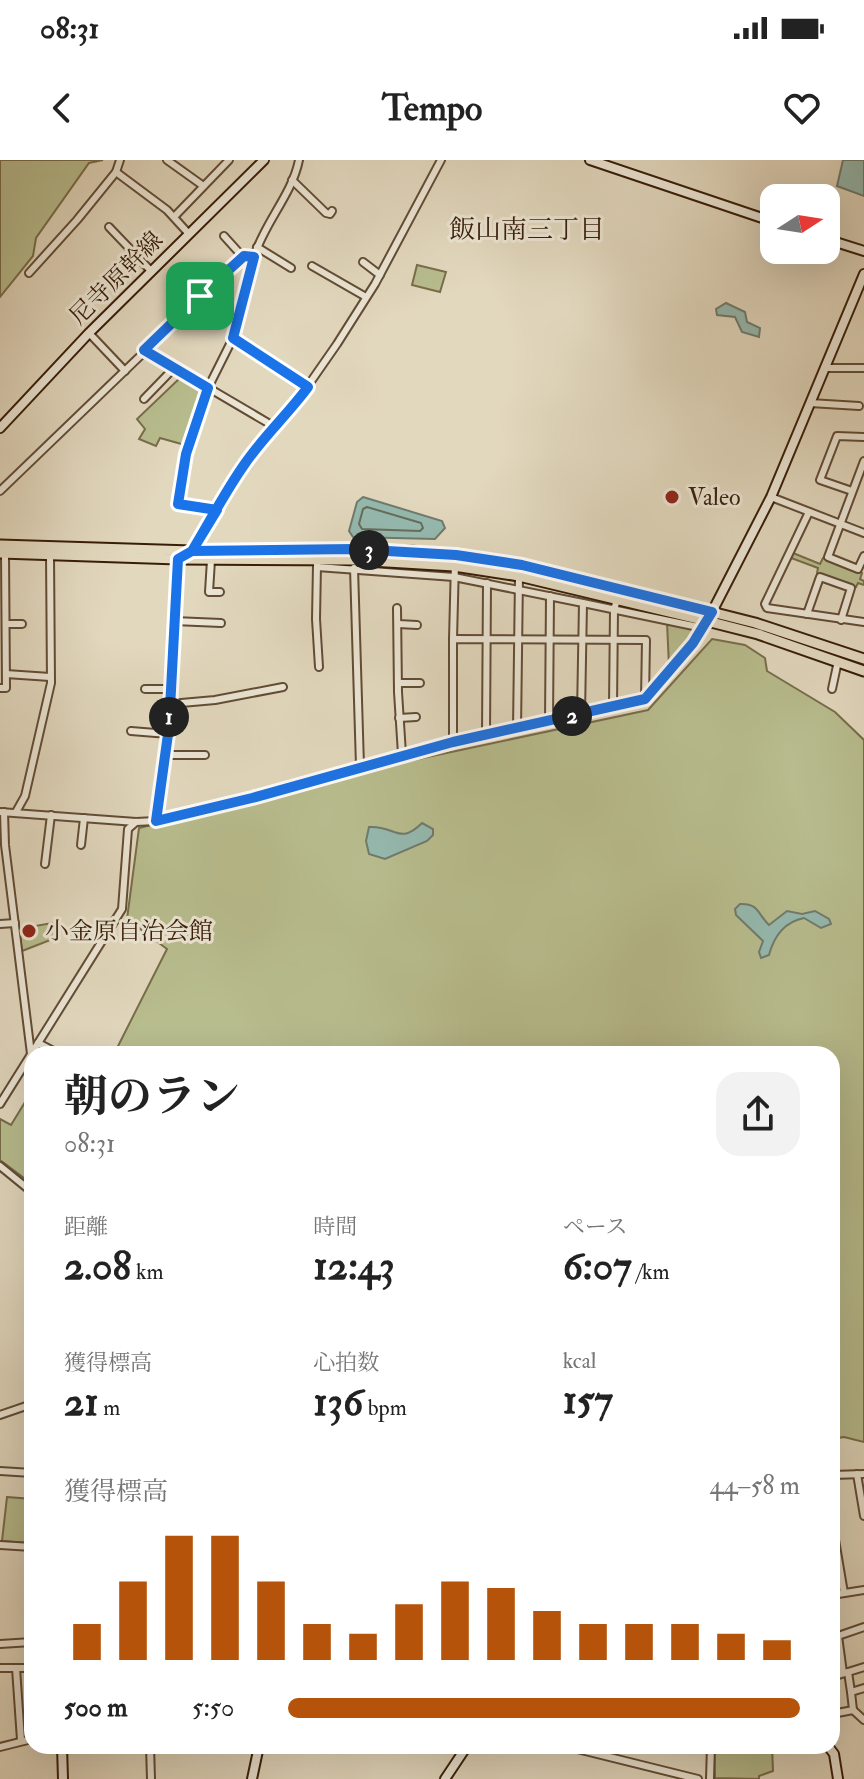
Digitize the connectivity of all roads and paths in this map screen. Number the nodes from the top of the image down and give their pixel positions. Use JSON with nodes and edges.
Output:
{"nodes":[{"id":1,"x":120,"y":160,"type":"edge"},
{"id":2,"x":264,"y":160,"type":"edge"},
{"id":3,"x":299,"y":160,"type":"edge"},
{"id":4,"x":441,"y":160,"type":"edge"},
{"id":5,"x":590,"y":160,"type":"edge"},
{"id":6,"x":171,"y":161,"type":"edge"},
{"id":7,"x":224,"y":162,"type":"edge"},
{"id":8,"x":116,"y":172,"type":"junction"},
{"id":9,"x":292,"y":180,"type":"junction"},
{"id":10,"x":202,"y":185,"type":"junction"},
{"id":11,"x":332,"y":211,"type":"dead end"},
{"id":12,"x":174,"y":217,"type":"junction"},
{"id":13,"x":760,"y":217,"type":"edge"},
{"id":14,"x":109,"y":227,"type":"dead end"},
{"id":15,"x":189,"y":234,"type":"junction"},
{"id":16,"x":224,"y":236,"type":"dead end"},
{"id":17,"x":840,"y":243,"type":"edge"},
{"id":18,"x":257,"y":247,"type":"junction"},
{"id":19,"x":864,"y":251,"type":"edge"},
{"id":20,"x":243,"y":257,"type":"junction"},
{"id":21,"x":254,"y":257,"type":"junction"},
{"id":22,"x":363,"y":262,"type":"dead end"},
{"id":23,"x":312,"y":266,"type":"dead end"},
{"id":24,"x":291,"y":268,"type":"dead end"},
{"id":25,"x":151,"y":271,"type":"junction"},
{"id":26,"x":29,"y":273,"type":"dead end"},
{"id":27,"x":864,"y":274,"type":"edge"},
{"id":28,"x":380,"y":275,"type":"junction"},
{"id":29,"x":366,"y":297,"type":"junction"},
{"id":30,"x":89,"y":333,"type":"junction"},
{"id":31,"x":233,"y":338,"type":"junction"},
{"id":32,"x":144,"y":350,"type":"junction"},
{"id":33,"x":174,"y":368,"type":"junction"},
{"id":34,"x":824,"y":368,"type":"junction"},
{"id":35,"x":864,"y":368,"type":"edge"},
{"id":36,"x":125,"y":371,"type":"junction"},
{"id":37,"x":308,"y":387,"type":"junction"},
{"id":38,"x":208,"y":388,"type":"junction"},
{"id":39,"x":149,"y":397,"type":"dead end"},
{"id":40,"x":810,"y":403,"type":"junction"},
{"id":41,"x":859,"y":406,"type":"dead end"},
{"id":42,"x":0,"y":427,"type":"edge"},
{"id":43,"x":275,"y":427,"type":"junction"},
{"id":44,"x":864,"y":437,"type":"edge"},
{"id":45,"x":864,"y":461,"type":"edge"},
{"id":46,"x":0,"y":491,"type":"edge"},
{"id":47,"x":852,"y":491,"type":"junction"},
{"id":48,"x":771,"y":497,"type":"junction"},
{"id":49,"x":217,"y":510,"type":"junction"},
{"id":50,"x":809,"y":512,"type":"junction"},
{"id":51,"x":840,"y":523,"type":"junction"},
{"id":52,"x":864,"y":533,"type":"edge"},
{"id":53,"x":2,"y":549,"type":"edge"},
{"id":54,"x":316,"y":549,"type":"junction"},
{"id":55,"x":51,"y":551,"type":"junction"},
{"id":56,"x":192,"y":551,"type":"junction"},
{"id":57,"x":864,"y":556,"type":"edge"},
{"id":58,"x":178,"y":559,"type":"junction"},
{"id":59,"x":211,"y":560,"type":"junction"},
{"id":60,"x":317,"y":564,"type":"junction"},
{"id":61,"x":354,"y":564,"type":"junction"},
{"id":62,"x":522,"y":565,"type":"junction"},
{"id":63,"x":455,"y":566,"type":"junction"},
{"id":64,"x":519,"y":576,"type":"junction"},
{"id":65,"x":487,"y":583,"type":"junction"},
{"id":66,"x":519,"y":590,"type":"junction"},
{"id":67,"x":198,"y":591,"type":"dead end"},
{"id":68,"x":209,"y":592,"type":"junction"},
{"id":69,"x":220,"y":592,"type":"dead end"},
{"id":70,"x":618,"y":594,"type":"junction"},
{"id":71,"x":550,"y":596,"type":"junction"},
{"id":72,"x":583,"y":603,"type":"junction"},
{"id":73,"x":397,"y":608,"type":"dead end"},
{"id":74,"x":614,"y":610,"type":"junction"},
{"id":75,"x":807,"y":614,"type":"junction"},
{"id":76,"x":707,"y":620,"type":"junction"},
{"id":77,"x":841,"y":620,"type":"junction"},
{"id":78,"x":174,"y":621,"type":"junction"},
{"id":79,"x":864,"y":622,"type":"edge"},
{"id":80,"x":221,"y":623,"type":"dead end"},
{"id":81,"x":6,"y":624,"type":"junction"},
{"id":82,"x":22,"y":624,"type":"dead end"},
{"id":83,"x":398,"y":624,"type":"junction"},
{"id":84,"x":417,"y":625,"type":"dead end"},
{"id":85,"x":3,"y":634,"type":"edge"},
{"id":86,"x":453,"y":639,"type":"junction"},
{"id":87,"x":486,"y":639,"type":"junction"},
{"id":88,"x":518,"y":639,"type":"junction"},
{"id":89,"x":550,"y":640,"type":"junction"},
{"id":90,"x":581,"y":640,"type":"junction"},
{"id":91,"x":614,"y":640,"type":"junction"},
{"id":92,"x":864,"y":659,"type":"edge"},
{"id":93,"x":838,"y":660,"type":"junction"},
{"id":94,"x":321,"y":661,"type":"dead end"},
{"id":95,"x":864,"y":671,"type":"edge"},
{"id":96,"x":6,"y":674,"type":"junction"},
{"id":97,"x":50,"y":677,"type":"junction"},
{"id":98,"x":398,"y":683,"type":"junction"},
{"id":99,"x":420,"y":683,"type":"dead end"},
{"id":100,"x":277,"y":686,"type":"dead end"},
{"id":101,"x":3,"y":688,"type":"edge"},
{"id":102,"x":145,"y":689,"type":"dead end"},
{"id":103,"x":170,"y":689,"type":"junction"},
{"id":104,"x":832,"y":689,"type":"dead end"},
{"id":105,"x":16,"y":690,"type":"dead end"},
{"id":106,"x":645,"y":699,"type":"junction"},
{"id":107,"x":170,"y":704,"type":"junction"},
{"id":108,"x":613,"y":706,"type":"junction"},
{"id":109,"x":581,"y":714,"type":"junction"},
{"id":110,"x":416,"y":717,"type":"dead end"},
{"id":111,"x":399,"y":718,"type":"junction"},
{"id":112,"x":549,"y":722,"type":"junction"},
{"id":113,"x":517,"y":729,"type":"junction"},
{"id":114,"x":136,"y":730,"type":"dead end"},
{"id":115,"x":168,"y":734,"type":"junction"},
{"id":116,"x":486,"y":735,"type":"junction"},
{"id":117,"x":453,"y":742,"type":"junction"},
{"id":118,"x":204,"y":753,"type":"dead end"},
{"id":119,"x":402,"y":754,"type":"junction"},
{"id":120,"x":165,"y":755,"type":"junction"},
{"id":121,"x":360,"y":766,"type":"junction"},
{"id":122,"x":2,"y":812,"type":"edge"},
{"id":123,"x":16,"y":812,"type":"junction"},
{"id":124,"x":51,"y":815,"type":"junction"},
{"id":125,"x":84,"y":818,"type":"junction"},
{"id":126,"x":156,"y":821,"type":"junction"},
{"id":127,"x":136,"y":822,"type":"junction"},
{"id":128,"x":81,"y":845,"type":"dead end"},
{"id":129,"x":2,"y":846,"type":"edge"},
{"id":130,"x":45,"y":864,"type":"dead end"},
{"id":131,"x":15,"y":923,"type":"junction"},
{"id":132,"x":0,"y":924,"type":"edge"},
{"id":133,"x":38,"y":1043,"type":"junction"},
{"id":134,"x":30,"y":1046,"type":"edge"},
{"id":135,"x":36,"y":1046,"type":"edge"},
{"id":136,"x":44,"y":1046,"type":"edge"},
{"id":137,"x":24,"y":1065,"type":"edge"},
{"id":138,"x":0,"y":1104,"type":"edge"},
{"id":139,"x":0,"y":1166,"type":"edge"},
{"id":140,"x":24,"y":1186,"type":"edge"},
{"id":141,"x":24,"y":1407,"type":"edge"},
{"id":142,"x":0,"y":1415,"type":"edge"},
{"id":143,"x":0,"y":1471,"type":"edge"},
{"id":144,"x":24,"y":1472,"type":"edge"},
{"id":145,"x":860,"y":1474,"type":"edge"},
{"id":146,"x":840,"y":1475,"type":"edge"},
{"id":147,"x":864,"y":1516,"type":"edge"},
{"id":148,"x":0,"y":1545,"type":"edge"},
{"id":149,"x":24,"y":1546,"type":"edge"},
{"id":150,"x":840,"y":1569,"type":"edge"},
{"id":151,"x":864,"y":1590,"type":"edge"},
{"id":152,"x":844,"y":1593,"type":"junction"},
{"id":153,"x":840,"y":1594,"type":"edge"},
{"id":154,"x":864,"y":1627,"type":"edge"},
{"id":155,"x":840,"y":1635,"type":"edge"},
{"id":156,"x":24,"y":1642,"type":"edge"},
{"id":157,"x":0,"y":1644,"type":"edge"},
{"id":158,"x":840,"y":1647,"type":"edge"},
{"id":159,"x":864,"y":1667,"type":"edge"},
{"id":160,"x":0,"y":1668,"type":"edge"},
{"id":161,"x":16,"y":1668,"type":"junction"},
{"id":162,"x":24,"y":1668,"type":"edge"},
{"id":163,"x":845,"y":1673,"type":"junction"},
{"id":164,"x":840,"y":1675,"type":"edge"},
{"id":165,"x":864,"y":1688,"type":"edge"},
{"id":166,"x":851,"y":1692,"type":"junction"},
{"id":167,"x":853,"y":1710,"type":"junction"},
{"id":168,"x":840,"y":1712,"type":"edge"},
{"id":169,"x":864,"y":1720,"type":"edge"},
{"id":170,"x":21,"y":1740,"type":"junction"},
{"id":171,"x":24,"y":1740,"type":"edge"},
{"id":172,"x":0,"y":1747,"type":"edge"},
{"id":173,"x":62,"y":1754,"type":"edge"},
{"id":174,"x":150,"y":1754,"type":"edge"},
{"id":175,"x":257,"y":1754,"type":"edge"},
{"id":176,"x":462,"y":1754,"type":"edge"},
{"id":177,"x":597,"y":1754,"type":"edge"},
{"id":178,"x":711,"y":1754,"type":"edge"},
{"id":179,"x":834,"y":1754,"type":"edge"},
{"id":180,"x":63,"y":1779,"type":"edge"},
{"id":181,"x":151,"y":1779,"type":"edge"},
{"id":182,"x":252,"y":1779,"type":"edge"},
{"id":183,"x":445,"y":1779,"type":"edge"},
{"id":184,"x":698,"y":1779,"type":"edge"},
{"id":185,"x":710,"y":1779,"type":"edge"},
{"id":186,"x":838,"y":1779,"type":"edge"}],
"edges":[{"from":1,"to":8,"type":"street"},
{"from":2,"to":15,"type":"street","name":"尼寺原幹線"},
{"from":3,"to":9,"type":"street"},
{"from":4,"to":28,"type":"street"},
{"from":5,"to":13,"type":"street"},
{"from":6,"to":10,"type":"street"},
{"from":7,"to":10,"type":"street"},
{"from":8,"to":12,"type":"street"},
{"from":8,"to":26,"type":"street"},
{"from":9,"to":11,"type":"street"},
{"from":9,"to":18,"type":"street"},
{"from":10,"to":12,"type":"street"},
{"from":12,"to":15,"type":"street"},
{"from":14,"to":25,"type":"street"},
{"from":15,"to":25,"type":"street","name":"尼寺原幹線"},
{"from":16,"to":20,"type":"street"},
{"from":17,"to":19,"type":"street"},
{"from":18,"to":21,"type":"street"},
{"from":18,"to":24,"type":"street"},
{"from":20,"to":21,"type":"street"},
{"from":20,"to":32,"type":"street"},
{"from":21,"to":31,"type":"street"},
{"from":22,"to":28,"type":"street"},
{"from":23,"to":29,"type":"street"},
{"from":25,"to":30,"type":"street","name":"尼寺原幹線"},
{"from":27,"to":34,"type":"street"},
{"from":28,"to":29,"type":"street"},
{"from":29,"to":37,"type":"street"},
{"from":30,"to":36,"type":"street"},
{"from":30,"to":42,"type":"street","name":"尼寺原幹線"},
{"from":31,"to":37,"type":"street"},
{"from":31,"to":38,"type":"street"},
{"from":32,"to":33,"type":"street"},
{"from":32,"to":36,"type":"street"},
{"from":33,"to":38,"type":"street"},
{"from":33,"to":39,"type":"street"},
{"from":34,"to":35,"type":"street"},
{"from":34,"to":40,"type":"street"},
{"from":36,"to":46,"type":"street"},
{"from":37,"to":43,"type":"street"},
{"from":38,"to":43,"type":"street"},
{"from":38,"to":49,"type":"street"},
{"from":40,"to":41,"type":"street"},
{"from":40,"to":48,"type":"street"},
{"from":43,"to":49,"type":"street"},
{"from":44,"to":47,"type":"street"},
{"from":45,"to":47,"type":"street"},
{"from":47,"to":51,"type":"street"},
{"from":48,"to":50,"type":"street"},
{"from":48,"to":76,"type":"street"},
{"from":49,"to":56,"type":"street"},
{"from":50,"to":51,"type":"street"},
{"from":50,"to":75,"type":"street"},
{"from":51,"to":52,"type":"street"},
{"from":51,"to":57,"type":"street"},
{"from":53,"to":55,"type":"main road"},
{"from":53,"to":81,"type":"street"},
{"from":54,"to":56,"type":"main road"},
{"from":54,"to":60,"type":"street"},
{"from":54,"to":63,"type":"main road"},
{"from":55,"to":56,"type":"main road"},
{"from":55,"to":58,"type":"main road"},
{"from":55,"to":97,"type":"street"},
{"from":56,"to":58,"type":"street"},
{"from":58,"to":59,"type":"main road"},
{"from":58,"to":78,"type":"street"},
{"from":59,"to":60,"type":"main road"},
{"from":59,"to":68,"type":"street"},
{"from":60,"to":61,"type":"main road"},
{"from":60,"to":94,"type":"street"},
{"from":61,"to":63,"type":"main road"},
{"from":61,"to":121,"type":"street"},
{"from":62,"to":63,"type":"main road"},
{"from":62,"to":64,"type":"street"},
{"from":62,"to":70,"type":"main road"},
{"from":63,"to":64,"type":"main road"},
{"from":63,"to":65,"type":"street"},
{"from":63,"to":86,"type":"street"},
{"from":64,"to":66,"type":"street"},
{"from":64,"to":70,"type":"main road"},
{"from":65,"to":66,"type":"street"},
{"from":65,"to":87,"type":"street"},
{"from":66,"to":71,"type":"street"},
{"from":66,"to":88,"type":"street"},
{"from":67,"to":68,"type":"street"},
{"from":68,"to":69,"type":"street"},
{"from":70,"to":74,"type":"street"},
{"from":70,"to":76,"type":"main road"},
{"from":71,"to":72,"type":"street"},
{"from":71,"to":89,"type":"street"},
{"from":72,"to":74,"type":"street"},
{"from":72,"to":90,"type":"street"},
{"from":73,"to":83,"type":"street"},
{"from":74,"to":76,"type":"street"},
{"from":74,"to":91,"type":"street"},
{"from":75,"to":77,"type":"street"},
{"from":75,"to":77,"type":"street"},
{"from":76,"to":92,"type":"main road"},
{"from":76,"to":93,"type":"main road"},
{"from":76,"to":106,"type":"street"},
{"from":77,"to":79,"type":"street"},
{"from":78,"to":80,"type":"street"},
{"from":78,"to":103,"type":"street"},
{"from":81,"to":82,"type":"street"},
{"from":81,"to":85,"type":"street"},
{"from":83,"to":84,"type":"street"},
{"from":83,"to":98,"type":"street"},
{"from":85,"to":96,"type":"street"},
{"from":86,"to":87,"type":"street"},
{"from":86,"to":117,"type":"street"},
{"from":87,"to":88,"type":"street"},
{"from":87,"to":116,"type":"street"},
{"from":88,"to":89,"type":"street"},
{"from":88,"to":113,"type":"street"},
{"from":89,"to":90,"type":"street"},
{"from":89,"to":112,"type":"street"},
{"from":90,"to":91,"type":"street"},
{"from":90,"to":109,"type":"street"},
{"from":91,"to":106,"type":"street"},
{"from":91,"to":108,"type":"street"},
{"from":93,"to":95,"type":"main road"},
{"from":93,"to":104,"type":"street"},
{"from":96,"to":97,"type":"street"},
{"from":96,"to":101,"type":"street"},
{"from":97,"to":123,"type":"street"},
{"from":98,"to":99,"type":"street"},
{"from":98,"to":111,"type":"street"},
{"from":100,"to":107,"type":"street"},
{"from":101,"to":105,"type":"street"},
{"from":102,"to":103,"type":"street"},
{"from":103,"to":107,"type":"street"},
{"from":106,"to":108,"type":"street"},
{"from":107,"to":115,"type":"street"},
{"from":108,"to":109,"type":"street"},
{"from":109,"to":112,"type":"street"},
{"from":110,"to":111,"type":"street"},
{"from":111,"to":119,"type":"street"},
{"from":112,"to":113,"type":"street"},
{"from":113,"to":116,"type":"street"},
{"from":114,"to":115,"type":"street"},
{"from":115,"to":120,"type":"street"},
{"from":116,"to":117,"type":"street"},
{"from":117,"to":119,"type":"street"},
{"from":118,"to":120,"type":"street"},
{"from":119,"to":121,"type":"street"},
{"from":120,"to":126,"type":"street"},
{"from":121,"to":126,"type":"street"},
{"from":122,"to":123,"type":"street"},
{"from":122,"to":129,"type":"street"},
{"from":123,"to":124,"type":"street"},
{"from":124,"to":125,"type":"street"},
{"from":124,"to":130,"type":"street"},
{"from":125,"to":127,"type":"street"},
{"from":125,"to":128,"type":"street"},
{"from":126,"to":127,"type":"street"},
{"from":127,"to":133,"type":"street"},
{"from":129,"to":131,"type":"street"},
{"from":131,"to":132,"type":"street"},
{"from":131,"to":134,"type":"street"},
{"from":133,"to":135,"type":"street"},
{"from":133,"to":136,"type":"street"},
{"from":137,"to":138,"type":"street"},
{"from":139,"to":140,"type":"street"},
{"from":141,"to":142,"type":"street"},
{"from":143,"to":144,"type":"street"},
{"from":145,"to":146,"type":"street"},
{"from":145,"to":147,"type":"street"},
{"from":148,"to":149,"type":"street"},
{"from":150,"to":152,"type":"street"},
{"from":151,"to":152,"type":"street"},
{"from":152,"to":153,"type":"street"},
{"from":154,"to":155,"type":"street"},
{"from":156,"to":157,"type":"street"},
{"from":158,"to":163,"type":"street"},
{"from":159,"to":163,"type":"street"},
{"from":160,"to":161,"type":"street"},
{"from":161,"to":162,"type":"street"},
{"from":161,"to":170,"type":"street"},
{"from":163,"to":164,"type":"street"},
{"from":163,"to":166,"type":"street"},
{"from":165,"to":166,"type":"street"},
{"from":166,"to":167,"type":"street"},
{"from":167,"to":168,"type":"street"},
{"from":167,"to":169,"type":"street"},
{"from":170,"to":171,"type":"street"},
{"from":170,"to":172,"type":"street"},
{"from":173,"to":180,"type":"street"},
{"from":174,"to":181,"type":"street"},
{"from":175,"to":182,"type":"street"},
{"from":176,"to":183,"type":"street"},
{"from":177,"to":184,"type":"street"},
{"from":178,"to":185,"type":"street"},
{"from":179,"to":186,"type":"street"}]}
